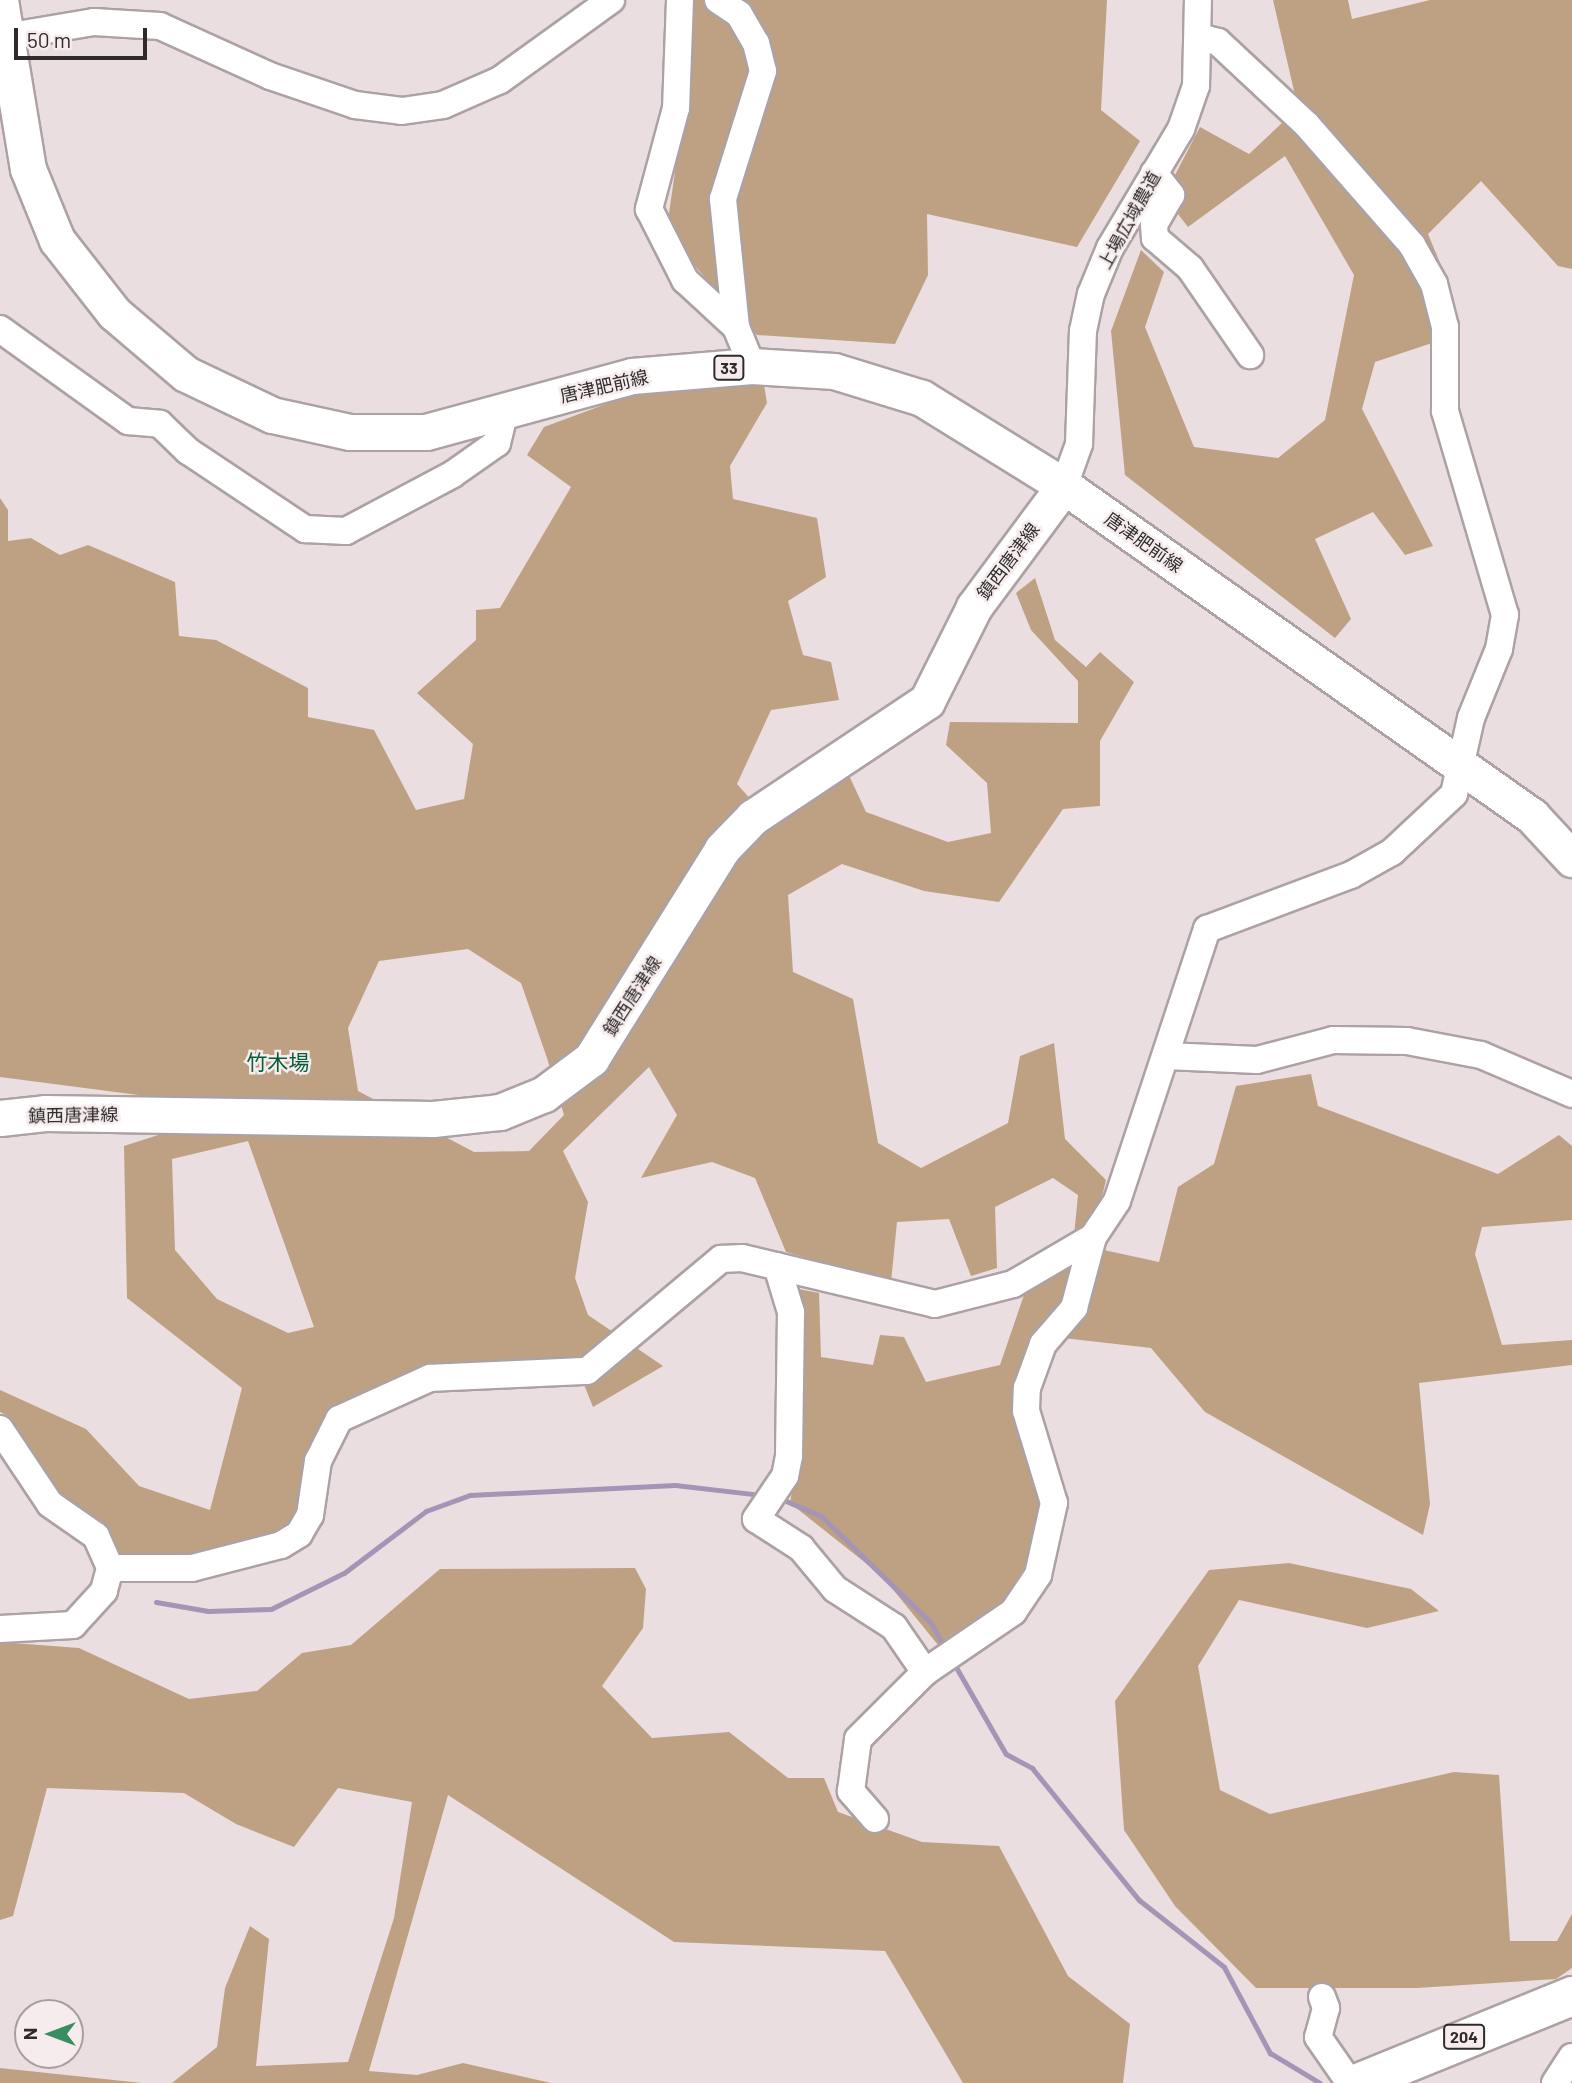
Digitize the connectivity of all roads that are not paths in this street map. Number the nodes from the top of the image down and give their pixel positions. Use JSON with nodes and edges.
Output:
{"nodes":[{"id":1,"x":1,"y":0,"type":"edge"},
{"id":2,"x":611,"y":0,"type":"edge"},
{"id":3,"x":680,"y":0,"type":"edge"},
{"id":4,"x":718,"y":0,"type":"edge"},
{"id":5,"x":1198,"y":0,"type":"edge"},
{"id":6,"x":5,"y":37,"type":"junction"},
{"id":7,"x":1199,"y":37,"type":"junction"},
{"id":8,"x":1154,"y":173,"type":"junction"},
{"id":9,"x":736,"y":327,"type":"junction"},
{"id":10,"x":0,"y":329,"type":"edge"},
{"id":11,"x":1250,"y":355,"type":"dead end"},
{"id":12,"x":752,"y":366,"type":"junction"},
{"id":13,"x":505,"y":410,"type":"junction"},
{"id":14,"x":1064,"y":486,"type":"junction"},
{"id":15,"x":1458,"y":765,"type":"junction"},
{"id":16,"x":1572,"y":859,"type":"edge"},
{"id":17,"x":1166,"y":1056,"type":"junction"},
{"id":18,"x":1572,"y":1094,"type":"edge"},
{"id":19,"x":0,"y":1118,"type":"edge"},
{"id":20,"x":1093,"y":1237,"type":"junction"},
{"id":21,"x":777,"y":1266,"type":"junction"},
{"id":22,"x":0,"y":1429,"type":"edge"},
{"id":23,"x":110,"y":1568,"type":"junction"},
{"id":24,"x":0,"y":1629,"type":"edge"},
{"id":25,"x":931,"y":1668,"type":"junction"},
{"id":26,"x":875,"y":1819,"type":"dead end"},
{"id":27,"x":1572,"y":1996,"type":"edge"},
{"id":28,"x":1322,"y":1997,"type":"dead end"},
{"id":29,"x":1572,"y":2057,"type":"edge"},
{"id":30,"x":1350,"y":2083,"type":"edge"},
{"id":31,"x":1358,"y":2083,"type":"edge"},
{"id":32,"x":1555,"y":2083,"type":"edge"}],
"edges":[{"from":1,"to":6,"type":"main road","name":"唐津肥前線","number":"33"},
{"from":2,"to":6,"type":"street"},
{"from":3,"to":9,"type":"street"},
{"from":4,"to":9,"type":"street"},
{"from":5,"to":7,"type":"street","name":"上場広域農道"},
{"from":6,"to":13,"type":"main road","name":"唐津肥前線","number":"33"},
{"from":7,"to":8,"type":"street","name":"上場広域農道"},
{"from":7,"to":15,"type":"street"},
{"from":8,"to":11,"type":"street"},
{"from":8,"to":14,"type":"street","name":"上場広域農道"},
{"from":9,"to":12,"type":"street"},
{"from":10,"to":13,"type":"street"},
{"from":12,"to":13,"type":"main road","name":"唐津肥前線","number":"33"},
{"from":12,"to":14,"type":"main road","name":"唐津肥前線","number":"33"},
{"from":14,"to":15,"type":"main road","name":"唐津肥前線","number":"33"},
{"from":14,"to":19,"type":"main road","name":"鎮西唐津線"},
{"from":15,"to":16,"type":"main road","name":"唐津肥前線","number":"33"},
{"from":15,"to":17,"type":"street"},
{"from":17,"to":18,"type":"street"},
{"from":17,"to":20,"type":"street"},
{"from":20,"to":21,"type":"street"},
{"from":20,"to":25,"type":"street"},
{"from":21,"to":23,"type":"street"},
{"from":21,"to":25,"type":"street"},
{"from":22,"to":23,"type":"street"},
{"from":23,"to":24,"type":"street"},
{"from":25,"to":26,"type":"street"},
{"from":27,"to":31,"type":"highway","number":"204"},
{"from":28,"to":30,"type":"street"},
{"from":29,"to":32,"type":"street"}]}
